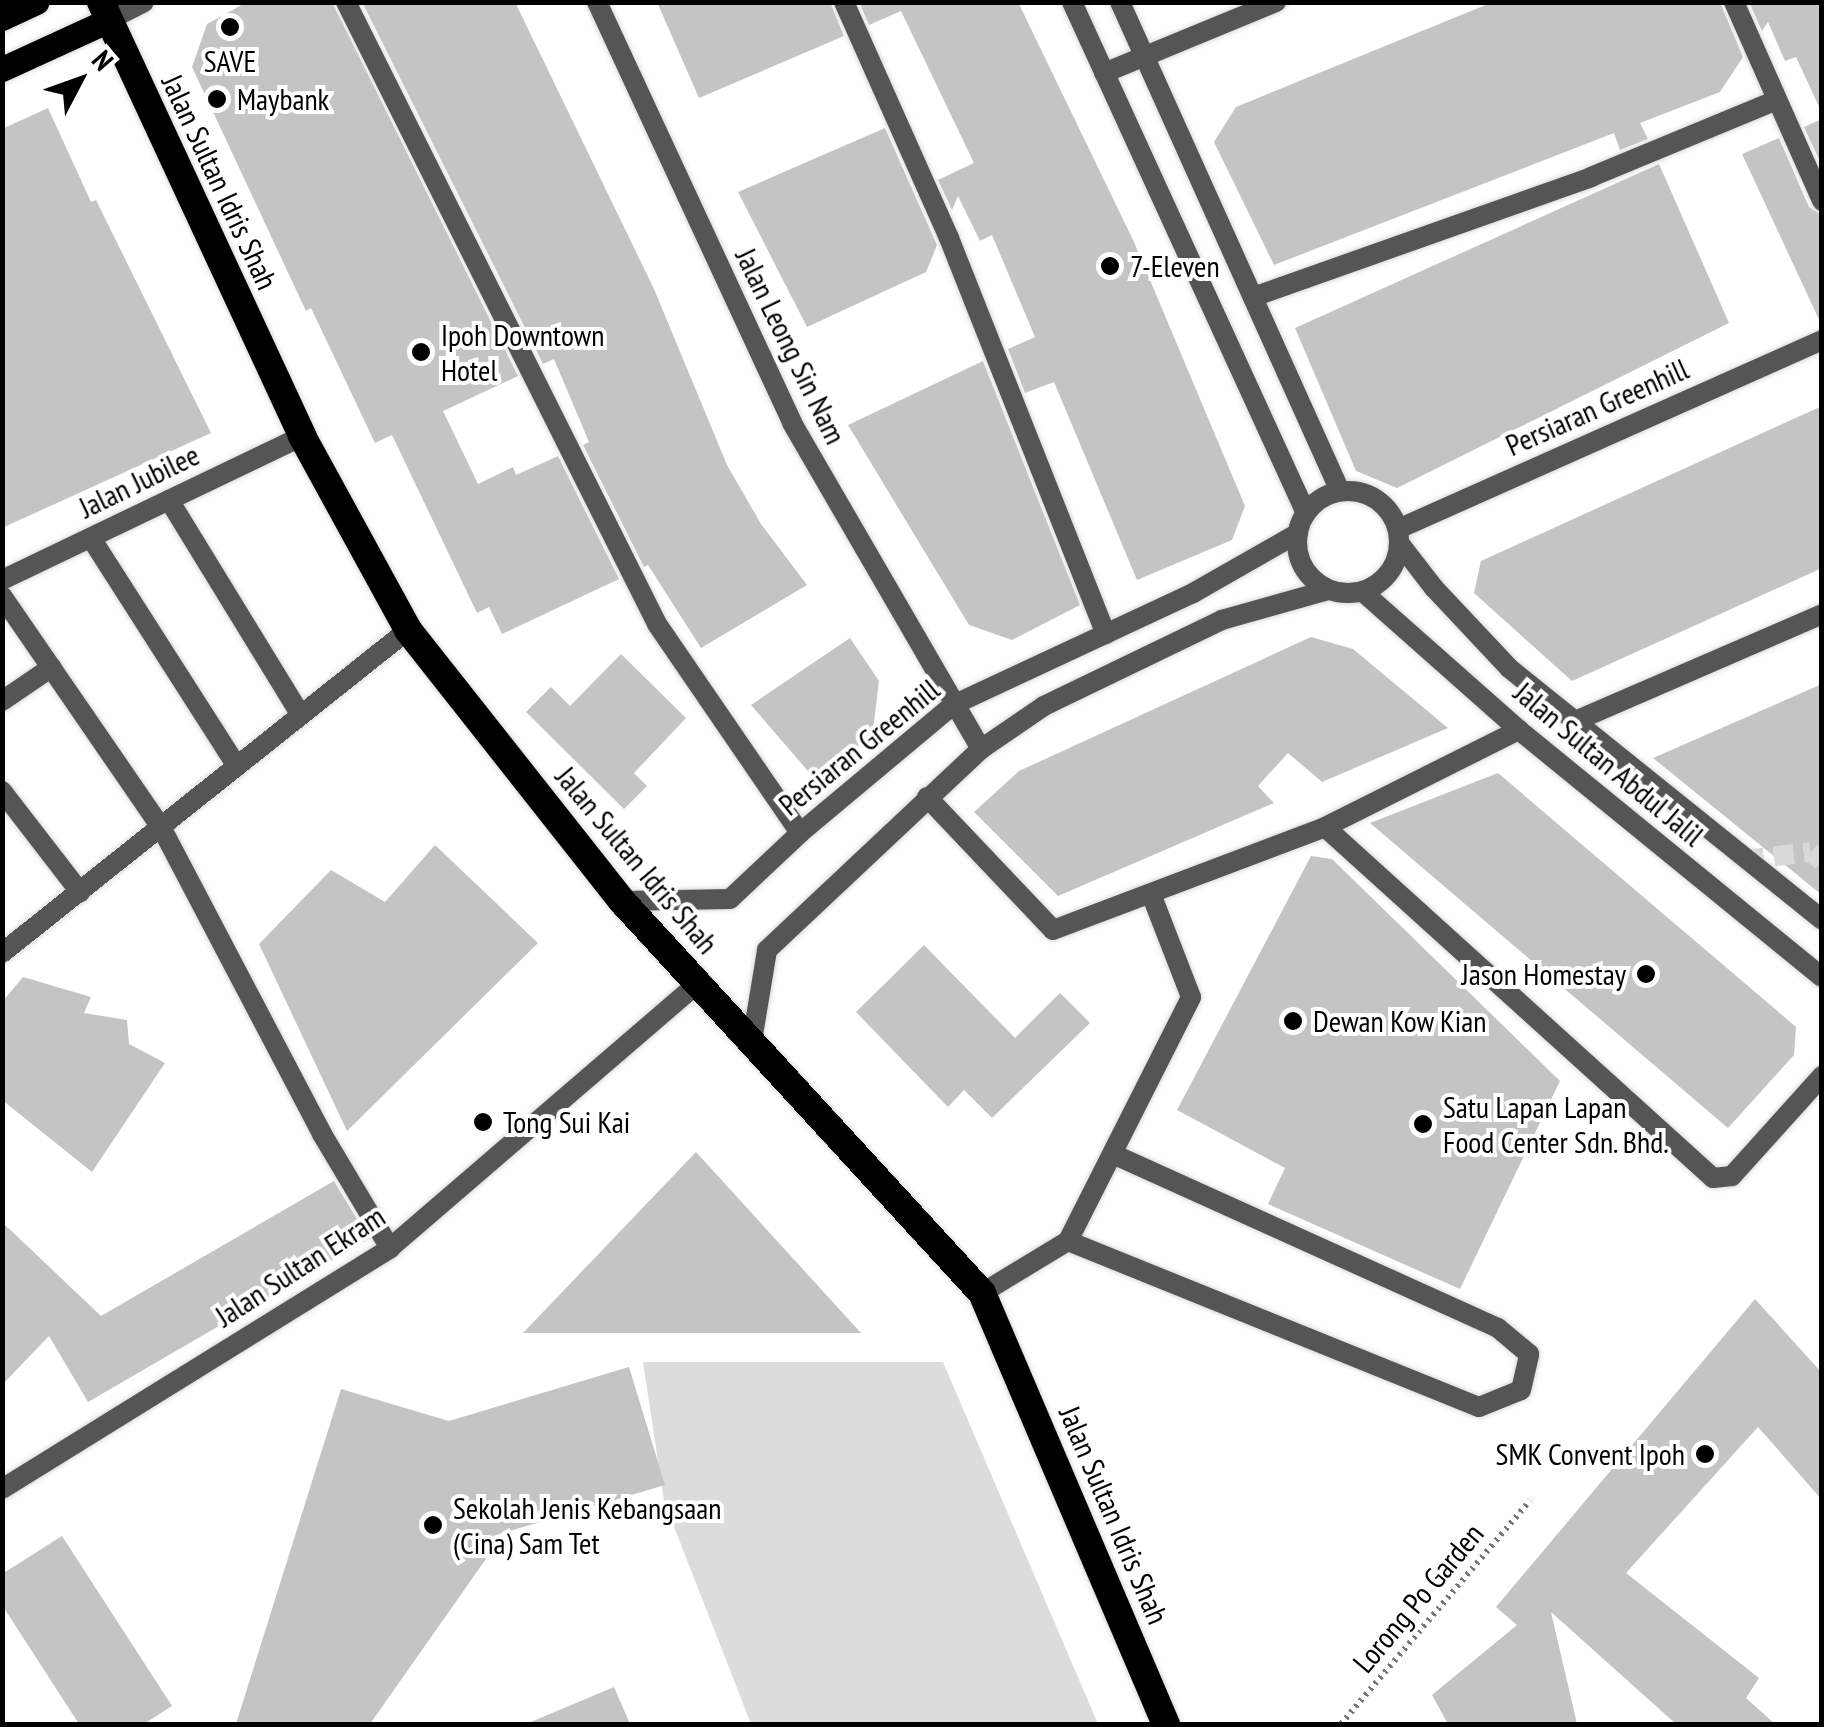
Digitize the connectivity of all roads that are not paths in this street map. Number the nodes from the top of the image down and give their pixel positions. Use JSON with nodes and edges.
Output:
{"nodes":[{"id":1,"x":36,"y":2,"type":"edge"},
{"id":2,"x":144,"y":2,"type":"edge"},
{"id":3,"x":346,"y":2,"type":"edge"},
{"id":4,"x":597,"y":2,"type":"edge"},
{"id":5,"x":844,"y":2,"type":"edge"},
{"id":6,"x":1072,"y":2,"type":"edge"},
{"id":7,"x":1120,"y":2,"type":"edge"},
{"id":8,"x":1276,"y":2,"type":"edge"},
{"id":9,"x":1734,"y":2,"type":"edge"},
{"id":10,"x":105,"y":11,"type":"edge"},
{"id":11,"x":2,"y":18,"type":"edge"},
{"id":12,"x":1145,"y":60,"type":"junction"},
{"id":13,"x":2,"y":69,"type":"edge"},
{"id":14,"x":1104,"y":74,"type":"junction"},
{"id":15,"x":1777,"y":100,"type":"junction"},
{"id":16,"x":1822,"y":201,"type":"edge"},
{"id":17,"x":1253,"y":298,"type":"junction"},
{"id":18,"x":1822,"y":340,"type":"edge"},
{"id":19,"x":302,"y":436,"type":"junction"},
{"id":20,"x":1340,"y":492,"type":"junction"},
{"id":21,"x":170,"y":500,"type":"junction"},
{"id":22,"x":1302,"y":523,"type":"junction"},
{"id":23,"x":1399,"y":536,"type":"junction"},
{"id":24,"x":90,"y":538,"type":"junction"},
{"id":25,"x":2,"y":580,"type":"edge"},
{"id":26,"x":1328,"y":590,"type":"junction"},
{"id":27,"x":1363,"y":592,"type":"junction"},
{"id":28,"x":2,"y":596,"type":"edge"},
{"id":29,"x":1822,"y":614,"type":"edge"},
{"id":30,"x":408,"y":630,"type":"junction"},
{"id":31,"x":1106,"y":634,"type":"junction"},
{"id":32,"x":52,"y":667,"type":"junction"},
{"id":33,"x":2,"y":702,"type":"edge"},
{"id":34,"x":953,"y":705,"type":"junction"},
{"id":35,"x":301,"y":715,"type":"junction"},
{"id":36,"x":1572,"y":722,"type":"junction"},
{"id":37,"x":1519,"y":730,"type":"junction"},
{"id":38,"x":981,"y":749,"type":"junction"},
{"id":39,"x":237,"y":766,"type":"junction"},
{"id":40,"x":2,"y":791,"type":"edge"},
{"id":41,"x":927,"y":797,"type":"junction"},
{"id":42,"x":162,"y":827,"type":"junction"},
{"id":43,"x":1325,"y":827,"type":"junction"},
{"id":44,"x":800,"y":833,"type":"junction"},
{"id":45,"x":80,"y":892,"type":"junction"},
{"id":46,"x":1151,"y":894,"type":"junction"},
{"id":47,"x":622,"y":901,"type":"junction"},
{"id":48,"x":1822,"y":920,"type":"edge"},
{"id":49,"x":2,"y":953,"type":"edge"},
{"id":50,"x":1822,"y":977,"type":"edge"},
{"id":51,"x":698,"y":982,"type":"junction"},
{"id":52,"x":752,"y":1041,"type":"junction"},
{"id":53,"x":1822,"y":1076,"type":"edge"},
{"id":54,"x":1112,"y":1154,"type":"junction"},
{"id":55,"x":1068,"y":1241,"type":"junction"},
{"id":56,"x":390,"y":1248,"type":"junction"},
{"id":57,"x":982,"y":1293,"type":"junction"},
{"id":58,"x":2,"y":1488,"type":"edge"},
{"id":59,"x":1166,"y":1724,"type":"edge"}],
"edges":[{"from":1,"to":11,"type":"main road"},
{"from":2,"to":10,"type":"street"},
{"from":3,"to":44,"type":"street"},
{"from":4,"to":34,"type":"street","name":"Jalan Leong Sin Nam"},
{"from":5,"to":31,"type":"street"},
{"from":6,"to":14,"type":"street"},
{"from":7,"to":12,"type":"street"},
{"from":8,"to":12,"type":"street"},
{"from":9,"to":15,"type":"street"},
{"from":10,"to":13,"type":"main road"},
{"from":10,"to":19,"type":"highway","name":"Jalan Sultan Idris Shah"},
{"from":12,"to":14,"type":"street"},
{"from":12,"to":17,"type":"street"},
{"from":14,"to":22,"type":"street"},
{"from":15,"to":16,"type":"street"},
{"from":15,"to":17,"type":"street"},
{"from":17,"to":20,"type":"street"},
{"from":18,"to":23,"type":"street","name":"Persiaran Greenhill"},
{"from":19,"to":21,"type":"street","name":"Jalan Jubilee"},
{"from":19,"to":30,"type":"highway","name":"Jalan Sultan Idris Shah"},
{"from":20,"to":22,"type":"street"},
{"from":20,"to":23,"type":"street"},
{"from":21,"to":24,"type":"street","name":"Jalan Jubilee"},
{"from":21,"to":35,"type":"street"},
{"from":22,"to":26,"type":"street"},
{"from":22,"to":31,"type":"street","name":"Persiaran Greenhill"},
{"from":23,"to":27,"type":"street"},
{"from":23,"to":36,"type":"street","name":"Jalan Sultan Abdul Jalil"},
{"from":24,"to":25,"type":"street","name":"Jalan Jubilee"},
{"from":24,"to":39,"type":"street"},
{"from":26,"to":27,"type":"street"},
{"from":26,"to":38,"type":"street"},
{"from":27,"to":37,"type":"street","name":"Jalan Sultan Abdul Jalil"},
{"from":28,"to":32,"type":"street"},
{"from":29,"to":36,"type":"street"},
{"from":30,"to":35,"type":"street"},
{"from":30,"to":47,"type":"highway","name":"Jalan Sultan Idris Shah"},
{"from":31,"to":34,"type":"street","name":"Persiaran Greenhill"},
{"from":32,"to":33,"type":"street"},
{"from":32,"to":42,"type":"street"},
{"from":34,"to":38,"type":"street","name":"Jalan Leong Sin Nam"},
{"from":34,"to":44,"type":"street","name":"Persiaran Greenhill"},
{"from":35,"to":39,"type":"street"},
{"from":36,"to":48,"type":"street","name":"Jalan Sultan Abdul Jalil"},
{"from":37,"to":43,"type":"street"},
{"from":37,"to":50,"type":"street","name":"Jalan Sultan Abdul Jalil"},
{"from":38,"to":41,"type":"street"},
{"from":39,"to":42,"type":"street"},
{"from":40,"to":45,"type":"street"},
{"from":41,"to":46,"type":"street"},
{"from":41,"to":52,"type":"street"},
{"from":42,"to":45,"type":"street"},
{"from":42,"to":56,"type":"street"},
{"from":43,"to":46,"type":"street"},
{"from":43,"to":53,"type":"street"},
{"from":44,"to":47,"type":"street","name":"Persiaran Greenhill"},
{"from":45,"to":49,"type":"street"},
{"from":46,"to":54,"type":"street"},
{"from":47,"to":51,"type":"highway","name":"Jalan Sultan Idris Shah"},
{"from":51,"to":52,"type":"highway","name":"Jalan Sultan Idris Shah"},
{"from":51,"to":56,"type":"street","name":"Jalan Sultan Ekram"},
{"from":52,"to":57,"type":"highway","name":"Jalan Sultan Idris Shah"},
{"from":54,"to":55,"type":"street"},
{"from":54,"to":55,"type":"street"},
{"from":55,"to":57,"type":"street"},
{"from":56,"to":58,"type":"street","name":"Jalan Sultan Ekram"},
{"from":57,"to":59,"type":"highway","name":"Jalan Sultan Idris Shah"}]}
